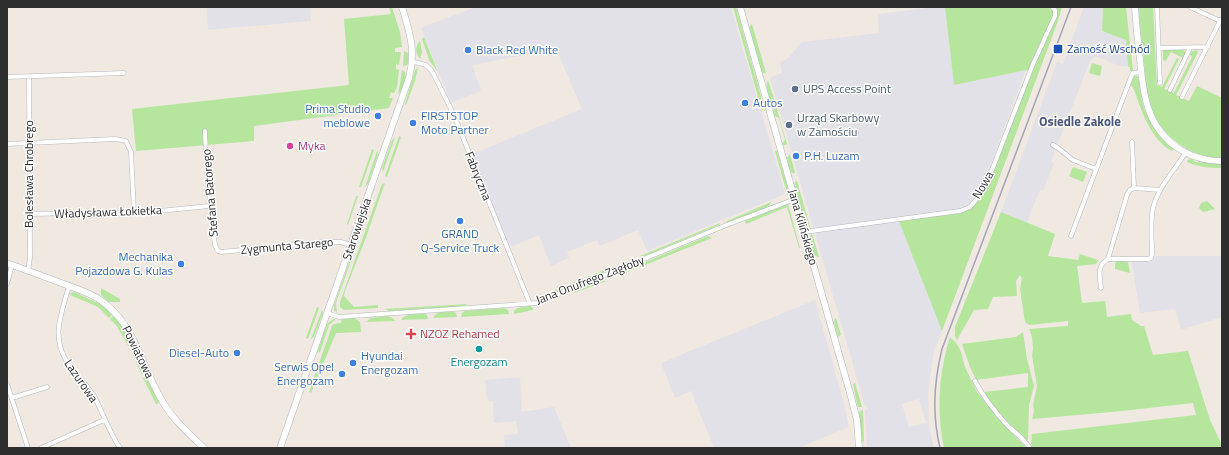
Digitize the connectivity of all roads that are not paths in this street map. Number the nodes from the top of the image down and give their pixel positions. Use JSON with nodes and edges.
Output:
{"nodes":[{"id":1,"x":402,"y":7,"type":"edge"},
{"id":2,"x":740,"y":7,"type":"edge"},
{"id":3,"x":1135,"y":7,"type":"edge"},
{"id":4,"x":1157,"y":7,"type":"edge"},
{"id":5,"x":1190,"y":7,"type":"edge"},
{"id":6,"x":1053,"y":8,"type":"dead end"},
{"id":7,"x":1221,"y":21,"type":"edge"},
{"id":8,"x":1208,"y":47,"type":"junction"},
{"id":9,"x":1159,"y":48,"type":"junction"},
{"id":10,"x":1190,"y":48,"type":"junction"},
{"id":11,"x":412,"y":62,"type":"junction"},
{"id":12,"x":1141,"y":72,"type":"junction"},
{"id":13,"x":124,"y":73,"type":"dead end"},
{"id":14,"x":7,"y":77,"type":"edge"},
{"id":15,"x":29,"y":77,"type":"junction"},
{"id":16,"x":1160,"y":83,"type":"dead end"},
{"id":17,"x":1170,"y":90,"type":"dead end"},
{"id":18,"x":1182,"y":97,"type":"dead end"},
{"id":19,"x":205,"y":131,"type":"dead end"},
{"id":20,"x":1132,"y":142,"type":"dead end"},
{"id":21,"x":29,"y":143,"type":"junction"},
{"id":22,"x":7,"y":144,"type":"edge"},
{"id":23,"x":1053,"y":145,"type":"dead end"},
{"id":24,"x":1186,"y":152,"type":"junction"},
{"id":25,"x":1222,"y":161,"type":"edge"},
{"id":26,"x":1096,"y":169,"type":"junction"},
{"id":27,"x":1134,"y":188,"type":"junction"},
{"id":28,"x":1160,"y":190,"type":"junction"},
{"id":29,"x":795,"y":199,"type":"junction"},
{"id":30,"x":210,"y":206,"type":"junction"},
{"id":31,"x":134,"y":213,"type":"junction"},
{"id":32,"x":30,"y":214,"type":"junction"},
{"id":33,"x":804,"y":232,"type":"junction"},
{"id":34,"x":1071,"y":236,"type":"dead end"},
{"id":35,"x":351,"y":245,"type":"junction"},
{"id":36,"x":222,"y":252,"type":"joint"},
{"id":37,"x":1108,"y":259,"type":"junction"},
{"id":38,"x":10,"y":264,"type":"edge"},
{"id":39,"x":28,"y":271,"type":"junction"},
{"id":40,"x":7,"y":284,"type":"edge"},
{"id":41,"x":69,"y":286,"type":"junction"},
{"id":42,"x":1101,"y":288,"type":"dead end"},
{"id":43,"x":530,"y":304,"type":"junction"},
{"id":44,"x":327,"y":313,"type":"junction"},
{"id":45,"x":975,"y":381,"type":"dead end"},
{"id":46,"x":7,"y":384,"type":"edge"},
{"id":47,"x":47,"y":387,"type":"dead end"},
{"id":48,"x":12,"y":398,"type":"junction"},
{"id":49,"x":104,"y":420,"type":"junction"},
{"id":50,"x":28,"y":448,"type":"edge"},
{"id":51,"x":41,"y":448,"type":"edge"},
{"id":52,"x":120,"y":448,"type":"edge"},
{"id":53,"x":204,"y":448,"type":"edge"},
{"id":54,"x":280,"y":448,"type":"edge"},
{"id":55,"x":859,"y":448,"type":"edge"},
{"id":56,"x":1030,"y":448,"type":"edge"}],
"edges":[{"from":1,"to":11,"type":"street","name":"Starowiejska"},
{"from":2,"to":29,"type":"street","name":"Jana Kilińskiego"},
{"from":3,"to":12,"type":"street"},
{"from":4,"to":9,"type":"street"},
{"from":5,"to":7,"type":"street"},
{"from":6,"to":33,"type":"street","name":"Nowa"},
{"from":7,"to":8,"type":"street"},
{"from":8,"to":10,"type":"street"},
{"from":8,"to":18,"type":"street"},
{"from":9,"to":10,"type":"street"},
{"from":9,"to":16,"type":"street"},
{"from":10,"to":17,"type":"street"},
{"from":11,"to":35,"type":"street","name":"Starowiejska"},
{"from":11,"to":43,"type":"street","name":"Fabryczna"},
{"from":12,"to":24,"type":"street"},
{"from":12,"to":26,"type":"street"},
{"from":13,"to":15,"type":"street"},
{"from":14,"to":15,"type":"street"},
{"from":15,"to":21,"type":"street","name":"Bolesława Chrobrego"},
{"from":19,"to":30,"type":"street","name":"Stefana Batorego"},
{"from":20,"to":27,"type":"street"},
{"from":21,"to":22,"type":"street"},
{"from":21,"to":31,"type":"street"},
{"from":21,"to":32,"type":"street","name":"Bolesława Chrobrego"},
{"from":23,"to":26,"type":"street"},
{"from":24,"to":25,"type":"street"},
{"from":24,"to":28,"type":"street"},
{"from":26,"to":34,"type":"street"},
{"from":27,"to":28,"type":"street"},
{"from":27,"to":37,"type":"street"},
{"from":28,"to":37,"type":"street"},
{"from":29,"to":33,"type":"street","name":"Jana Kilińskiego"},
{"from":29,"to":43,"type":"street","name":"Jana Onufrego Zagłoby"},
{"from":30,"to":31,"type":"street","name":"Władysława Łokietka"},
{"from":30,"to":36,"type":"street","name":"Stefana Batorego"},
{"from":31,"to":32,"type":"street","name":"Władysława Łokietka"},
{"from":32,"to":39,"type":"street","name":"Bolesława Chrobrego"},
{"from":33,"to":55,"type":"street","name":"Jana Kilińskiego"},
{"from":35,"to":36,"type":"street","name":"Zygmunta Starego"},
{"from":35,"to":44,"type":"street","name":"Starowiejska"},
{"from":37,"to":42,"type":"street"},
{"from":38,"to":39,"type":"street","name":"Powiatowa"},
{"from":38,"to":40,"type":"street"},
{"from":39,"to":41,"type":"street","name":"Powiatowa"},
{"from":41,"to":49,"type":"street","name":"Lazurowa"},
{"from":41,"to":53,"type":"street","name":"Powiatowa"},
{"from":43,"to":44,"type":"street","name":"Jana Onufrego Zagłoby"},
{"from":44,"to":54,"type":"street","name":"Starowiejska"},
{"from":45,"to":56,"type":"street"},
{"from":46,"to":48,"type":"street"},
{"from":47,"to":48,"type":"street"},
{"from":48,"to":50,"type":"street"},
{"from":49,"to":51,"type":"street"},
{"from":49,"to":52,"type":"street","name":"Lazurowa"}]}
